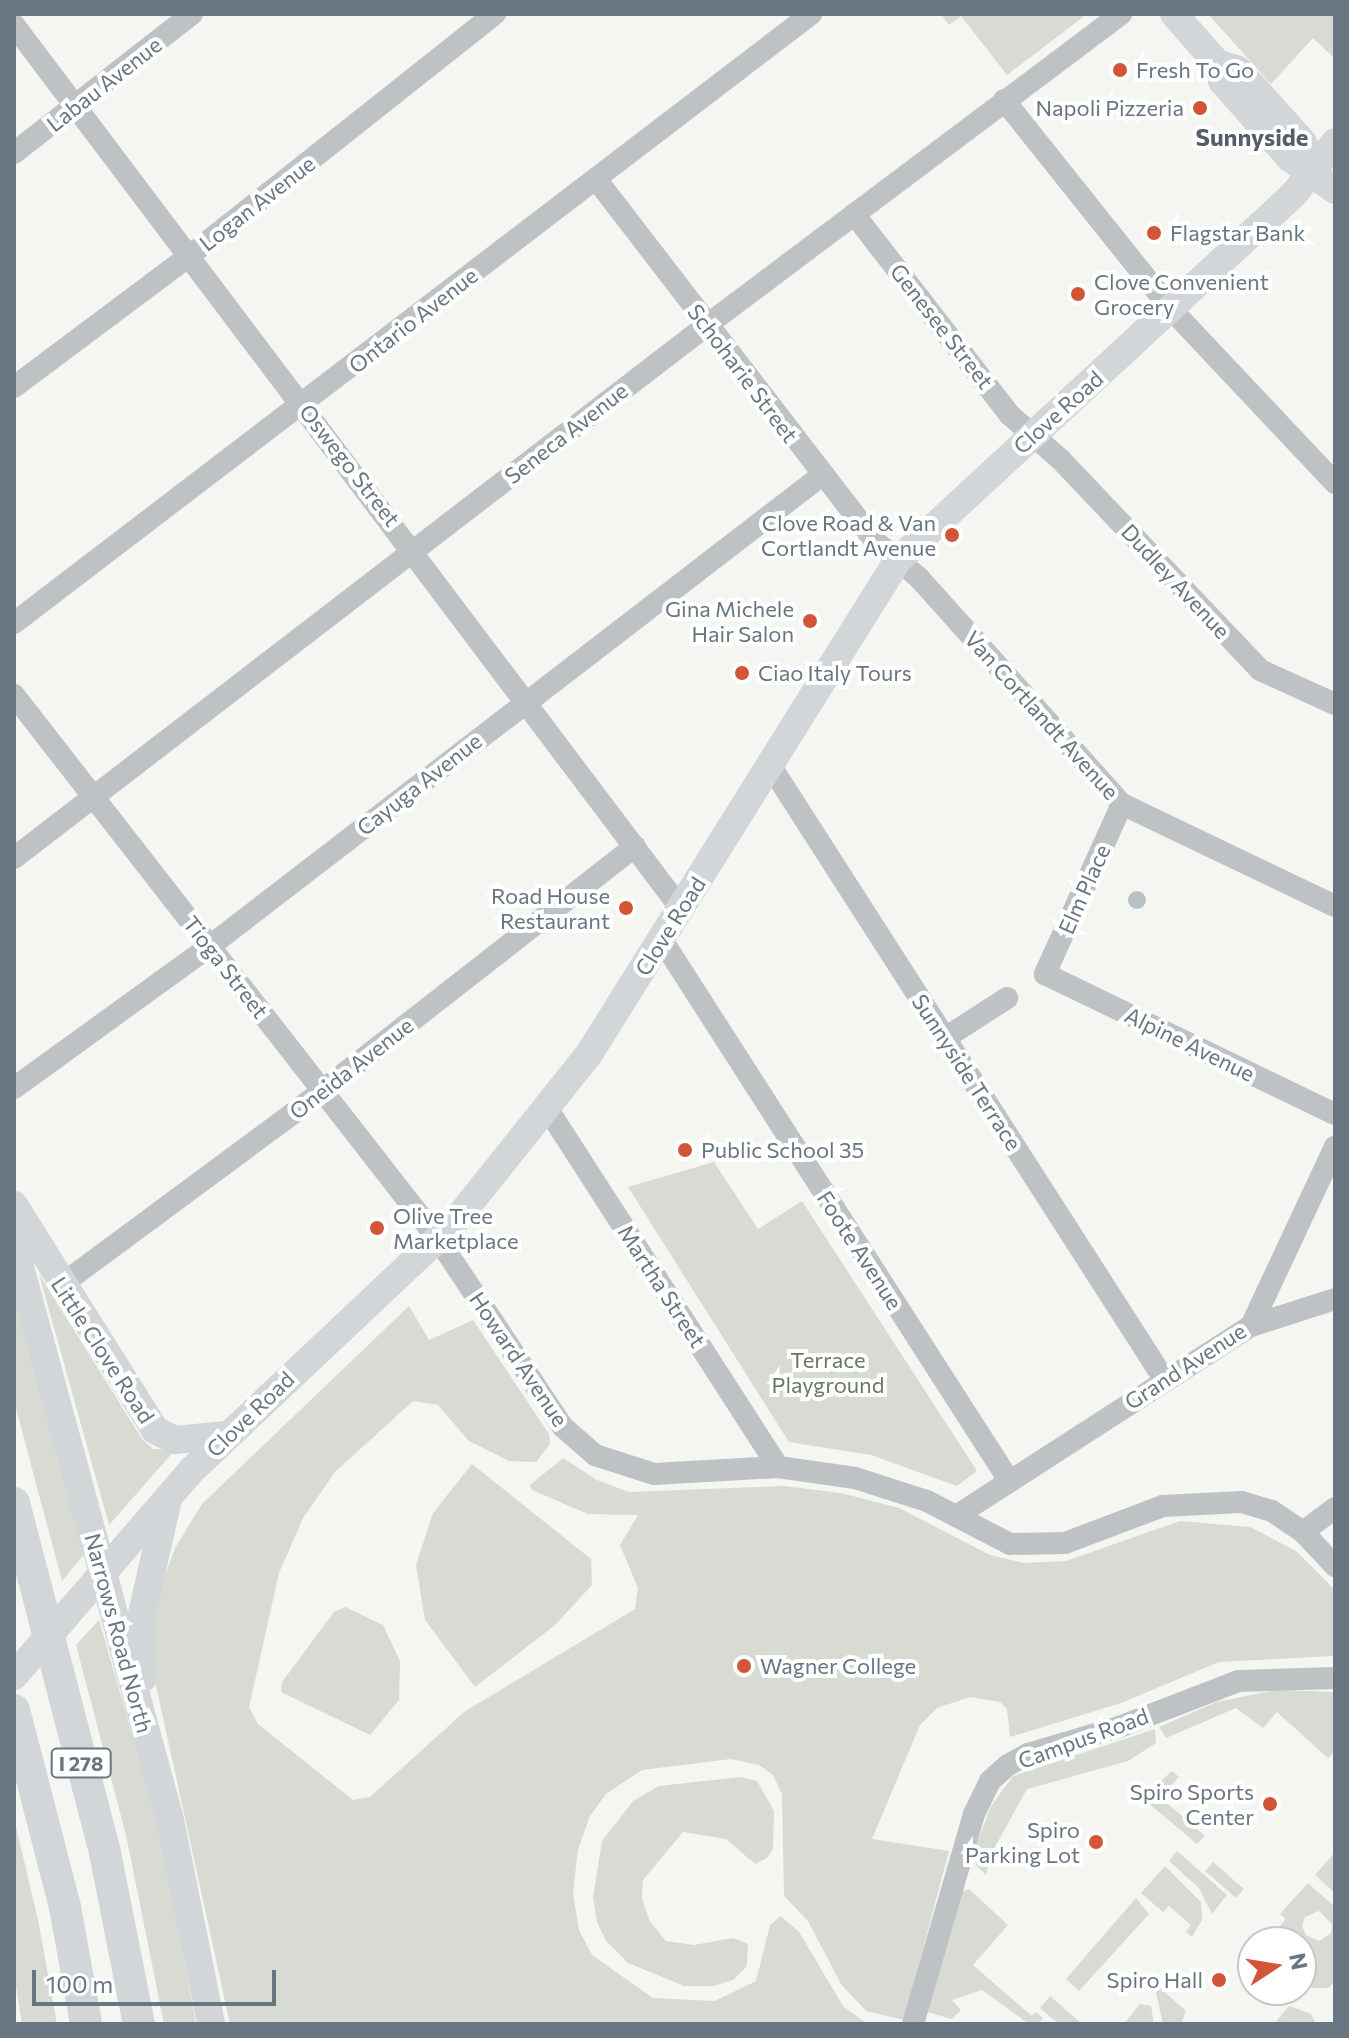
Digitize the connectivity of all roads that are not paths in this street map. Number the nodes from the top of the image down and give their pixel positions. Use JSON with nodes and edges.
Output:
{"nodes":[{"id":1,"x":192,"y":14,"type":"edge"},
{"id":2,"x":495,"y":14,"type":"edge"},
{"id":3,"x":811,"y":14,"type":"edge"},
{"id":4,"x":1121,"y":14,"type":"edge"},
{"id":5,"x":1174,"y":14,"type":"edge"},
{"id":6,"x":14,"y":25,"type":"edge"},
{"id":7,"x":1004,"y":100,"type":"junction"},
{"id":8,"x":75,"y":107,"type":"junction"},
{"id":9,"x":1335,"y":142,"type":"edge"},
{"id":10,"x":14,"y":153,"type":"edge"},
{"id":11,"x":1329,"y":175,"type":"edge"},
{"id":12,"x":596,"y":179,"type":"junction"},
{"id":13,"x":854,"y":214,"type":"junction"},
{"id":14,"x":188,"y":257,"type":"junction"},
{"id":15,"x":1171,"y":309,"type":"junction"},
{"id":16,"x":707,"y":325,"type":"junction"},
{"id":17,"x":14,"y":387,"type":"edge"},
{"id":18,"x":303,"y":405,"type":"junction"},
{"id":19,"x":1033,"y":435,"type":"junction"},
{"id":20,"x":821,"y":476,"type":"junction"},
{"id":21,"x":1335,"y":483,"type":"edge"},
{"id":22,"x":415,"y":550,"type":"junction"},
{"id":23,"x":898,"y":560,"type":"junction"},
{"id":24,"x":14,"y":623,"type":"edge"},
{"id":25,"x":14,"y":695,"type":"edge"},
{"id":26,"x":525,"y":700,"type":"junction"},
{"id":27,"x":1335,"y":704,"type":"edge"},
{"id":28,"x":770,"y":765,"type":"junction"},
{"id":29,"x":94,"y":798,"type":"junction"},
{"id":30,"x":1122,"y":804,"type":"junction"},
{"id":31,"x":635,"y":846,"type":"junction"},
{"id":32,"x":14,"y":858,"type":"edge"},
{"id":33,"x":1335,"y":906,"type":"edge"},
{"id":34,"x":681,"y":909,"type":"junction"},
{"id":35,"x":662,"y":940,"type":"junction"},
{"id":36,"x":210,"y":946,"type":"junction"},
{"id":37,"x":1045,"y":974,"type":"joint"},
{"id":38,"x":1007,"y":998,"type":"dead end"},
{"id":39,"x":945,"y":1038,"type":"junction"},
{"id":40,"x":14,"y":1088,"type":"edge"},
{"id":41,"x":322,"y":1091,"type":"junction"},
{"id":42,"x":545,"y":1105,"type":"junction"},
{"id":43,"x":1335,"y":1114,"type":"edge"},
{"id":44,"x":1335,"y":1147,"type":"edge"},
{"id":45,"x":14,"y":1205,"type":"edge"},
{"id":46,"x":438,"y":1239,"type":"junction"},
{"id":47,"x":14,"y":1245,"type":"edge"},
{"id":48,"x":61,"y":1285,"type":"junction"},
{"id":49,"x":1335,"y":1299,"type":"edge"},
{"id":50,"x":1251,"y":1326,"type":"junction"},
{"id":51,"x":1164,"y":1379,"type":"junction"},
{"id":52,"x":227,"y":1435,"type":"junction"},
{"id":53,"x":778,"y":1467,"type":"junction"},
{"id":54,"x":1008,"y":1479,"type":"junction"},
{"id":55,"x":169,"y":1493,"type":"junction"},
{"id":56,"x":14,"y":1503,"type":"edge"},
{"id":57,"x":1335,"y":1508,"type":"edge"},
{"id":58,"x":956,"y":1516,"type":"junction"},
{"id":59,"x":1303,"y":1532,"type":"junction"},
{"id":60,"x":1335,"y":1566,"type":"edge"},
{"id":61,"x":95,"y":1583,"type":"junction"},
{"id":62,"x":14,"y":1676,"type":"edge"},
{"id":63,"x":1335,"y":1678,"type":"edge"},
{"id":64,"x":14,"y":1710,"type":"edge"},
{"id":65,"x":162,"y":1790,"type":"junction"},
{"id":66,"x":86,"y":2024,"type":"edge"},
{"id":67,"x":139,"y":2024,"type":"edge"},
{"id":68,"x":211,"y":2024,"type":"edge"},
{"id":69,"x":913,"y":2024,"type":"edge"}],
"edges":[{"from":1,"to":8,"type":"street","name":"Labau Avenue"},
{"from":2,"to":14,"type":"street","name":"Logan Avenue"},
{"from":3,"to":12,"type":"street","name":"Ontario Avenue"},
{"from":4,"to":7,"type":"street","name":"Seneca Avenue"},
{"from":5,"to":11,"type":"main road"},
{"from":6,"to":8,"type":"street","name":"Oswego Street"},
{"from":7,"to":13,"type":"street","name":"Seneca Avenue"},
{"from":7,"to":15,"type":"street"},
{"from":8,"to":10,"type":"street","name":"Labau Avenue"},
{"from":8,"to":14,"type":"street","name":"Oswego Street"},
{"from":9,"to":11,"type":"main road","name":"Clove Road"},
{"from":11,"to":15,"type":"main road","name":"Clove Road"},
{"from":12,"to":16,"type":"street","name":"Schoharie Street"},
{"from":12,"to":18,"type":"street","name":"Ontario Avenue"},
{"from":13,"to":16,"type":"street","name":"Seneca Avenue"},
{"from":13,"to":19,"type":"street","name":"Genesee Street"},
{"from":14,"to":17,"type":"street","name":"Logan Avenue"},
{"from":14,"to":18,"type":"street","name":"Oswego Street"},
{"from":15,"to":19,"type":"main road","name":"Clove Road"},
{"from":15,"to":21,"type":"street"},
{"from":16,"to":20,"type":"street","name":"Schoharie Street"},
{"from":16,"to":22,"type":"street","name":"Seneca Avenue"},
{"from":18,"to":22,"type":"street","name":"Oswego Street"},
{"from":18,"to":24,"type":"street","name":"Ontario Avenue"},
{"from":19,"to":23,"type":"main road","name":"Clove Road"},
{"from":19,"to":27,"type":"street","name":"Dudley Avenue"},
{"from":20,"to":23,"type":"street","name":"Schoharie Street"},
{"from":20,"to":26,"type":"street","name":"Cayuga Avenue"},
{"from":22,"to":26,"type":"street","name":"Oswego Street"},
{"from":22,"to":29,"type":"street","name":"Seneca Avenue"},
{"from":23,"to":28,"type":"main road","name":"Clove Road"},
{"from":23,"to":30,"type":"street","name":"Van Cortlandt Avenue"},
{"from":25,"to":29,"type":"street","name":"Tioga Street"},
{"from":26,"to":31,"type":"street","name":"Oswego Street"},
{"from":26,"to":36,"type":"street","name":"Cayuga Avenue"},
{"from":28,"to":34,"type":"main road","name":"Clove Road"},
{"from":28,"to":39,"type":"street","name":"Sunnyside Terrace"},
{"from":29,"to":32,"type":"street","name":"Seneca Avenue"},
{"from":29,"to":36,"type":"street","name":"Tioga Street"},
{"from":30,"to":33,"type":"street","name":"Van Cortlandt Avenue"},
{"from":30,"to":37,"type":"street","name":"Elm Place"},
{"from":31,"to":34,"type":"street","name":"Oswego Street"},
{"from":31,"to":41,"type":"street","name":"Oneida Avenue"},
{"from":34,"to":35,"type":"main road","name":"Clove Road"},
{"from":35,"to":42,"type":"main road","name":"Clove Road"},
{"from":35,"to":54,"type":"street","name":"Foote Avenue"},
{"from":36,"to":40,"type":"street","name":"Cayuga Avenue"},
{"from":36,"to":41,"type":"street","name":"Tioga Street"},
{"from":37,"to":43,"type":"street","name":"Alpine Avenue"},
{"from":38,"to":39,"type":"street"},
{"from":39,"to":51,"type":"street","name":"Sunnyside Terrace"},
{"from":41,"to":46,"type":"street","name":"Tioga Street"},
{"from":41,"to":48,"type":"street","name":"Oneida Avenue"},
{"from":42,"to":46,"type":"main road","name":"Clove Road"},
{"from":42,"to":53,"type":"street","name":"Martha Street"},
{"from":44,"to":50,"type":"street","name":"Grand Avenue"},
{"from":45,"to":48,"type":"main road","name":"Little Clove Road"},
{"from":46,"to":52,"type":"main road","name":"Clove Road"},
{"from":46,"to":53,"type":"street","name":"Howard Avenue"},
{"from":47,"to":61,"type":"main road","name":"Narrows Road North"},
{"from":48,"to":52,"type":"main road","name":"Little Clove Road"},
{"from":49,"to":50,"type":"street"},
{"from":50,"to":51,"type":"street","name":"Grand Avenue"},
{"from":51,"to":54,"type":"street","name":"Grand Avenue"},
{"from":52,"to":55,"type":"main road","name":"Clove Road"},
{"from":53,"to":58,"type":"street","name":"Howard Avenue"},
{"from":54,"to":58,"type":"street","name":"Grand Avenue"},
{"from":55,"to":61,"type":"main road","name":"Clove Road"},
{"from":55,"to":65,"type":"main road"},
{"from":56,"to":67,"type":"highway","number":"I 278"},
{"from":57,"to":59,"type":"street"},
{"from":58,"to":59,"type":"street","name":"Howard Avenue"},
{"from":59,"to":60,"type":"street","name":"Howard Avenue"},
{"from":61,"to":62,"type":"main road","name":"Clove Road"},
{"from":61,"to":65,"type":"main road","name":"Narrows Road North"},
{"from":63,"to":69,"type":"street","name":"Campus Road"},
{"from":64,"to":66,"type":"highway","number":"I 278"},
{"from":65,"to":68,"type":"main road","name":"Narrows Road North"}]}
